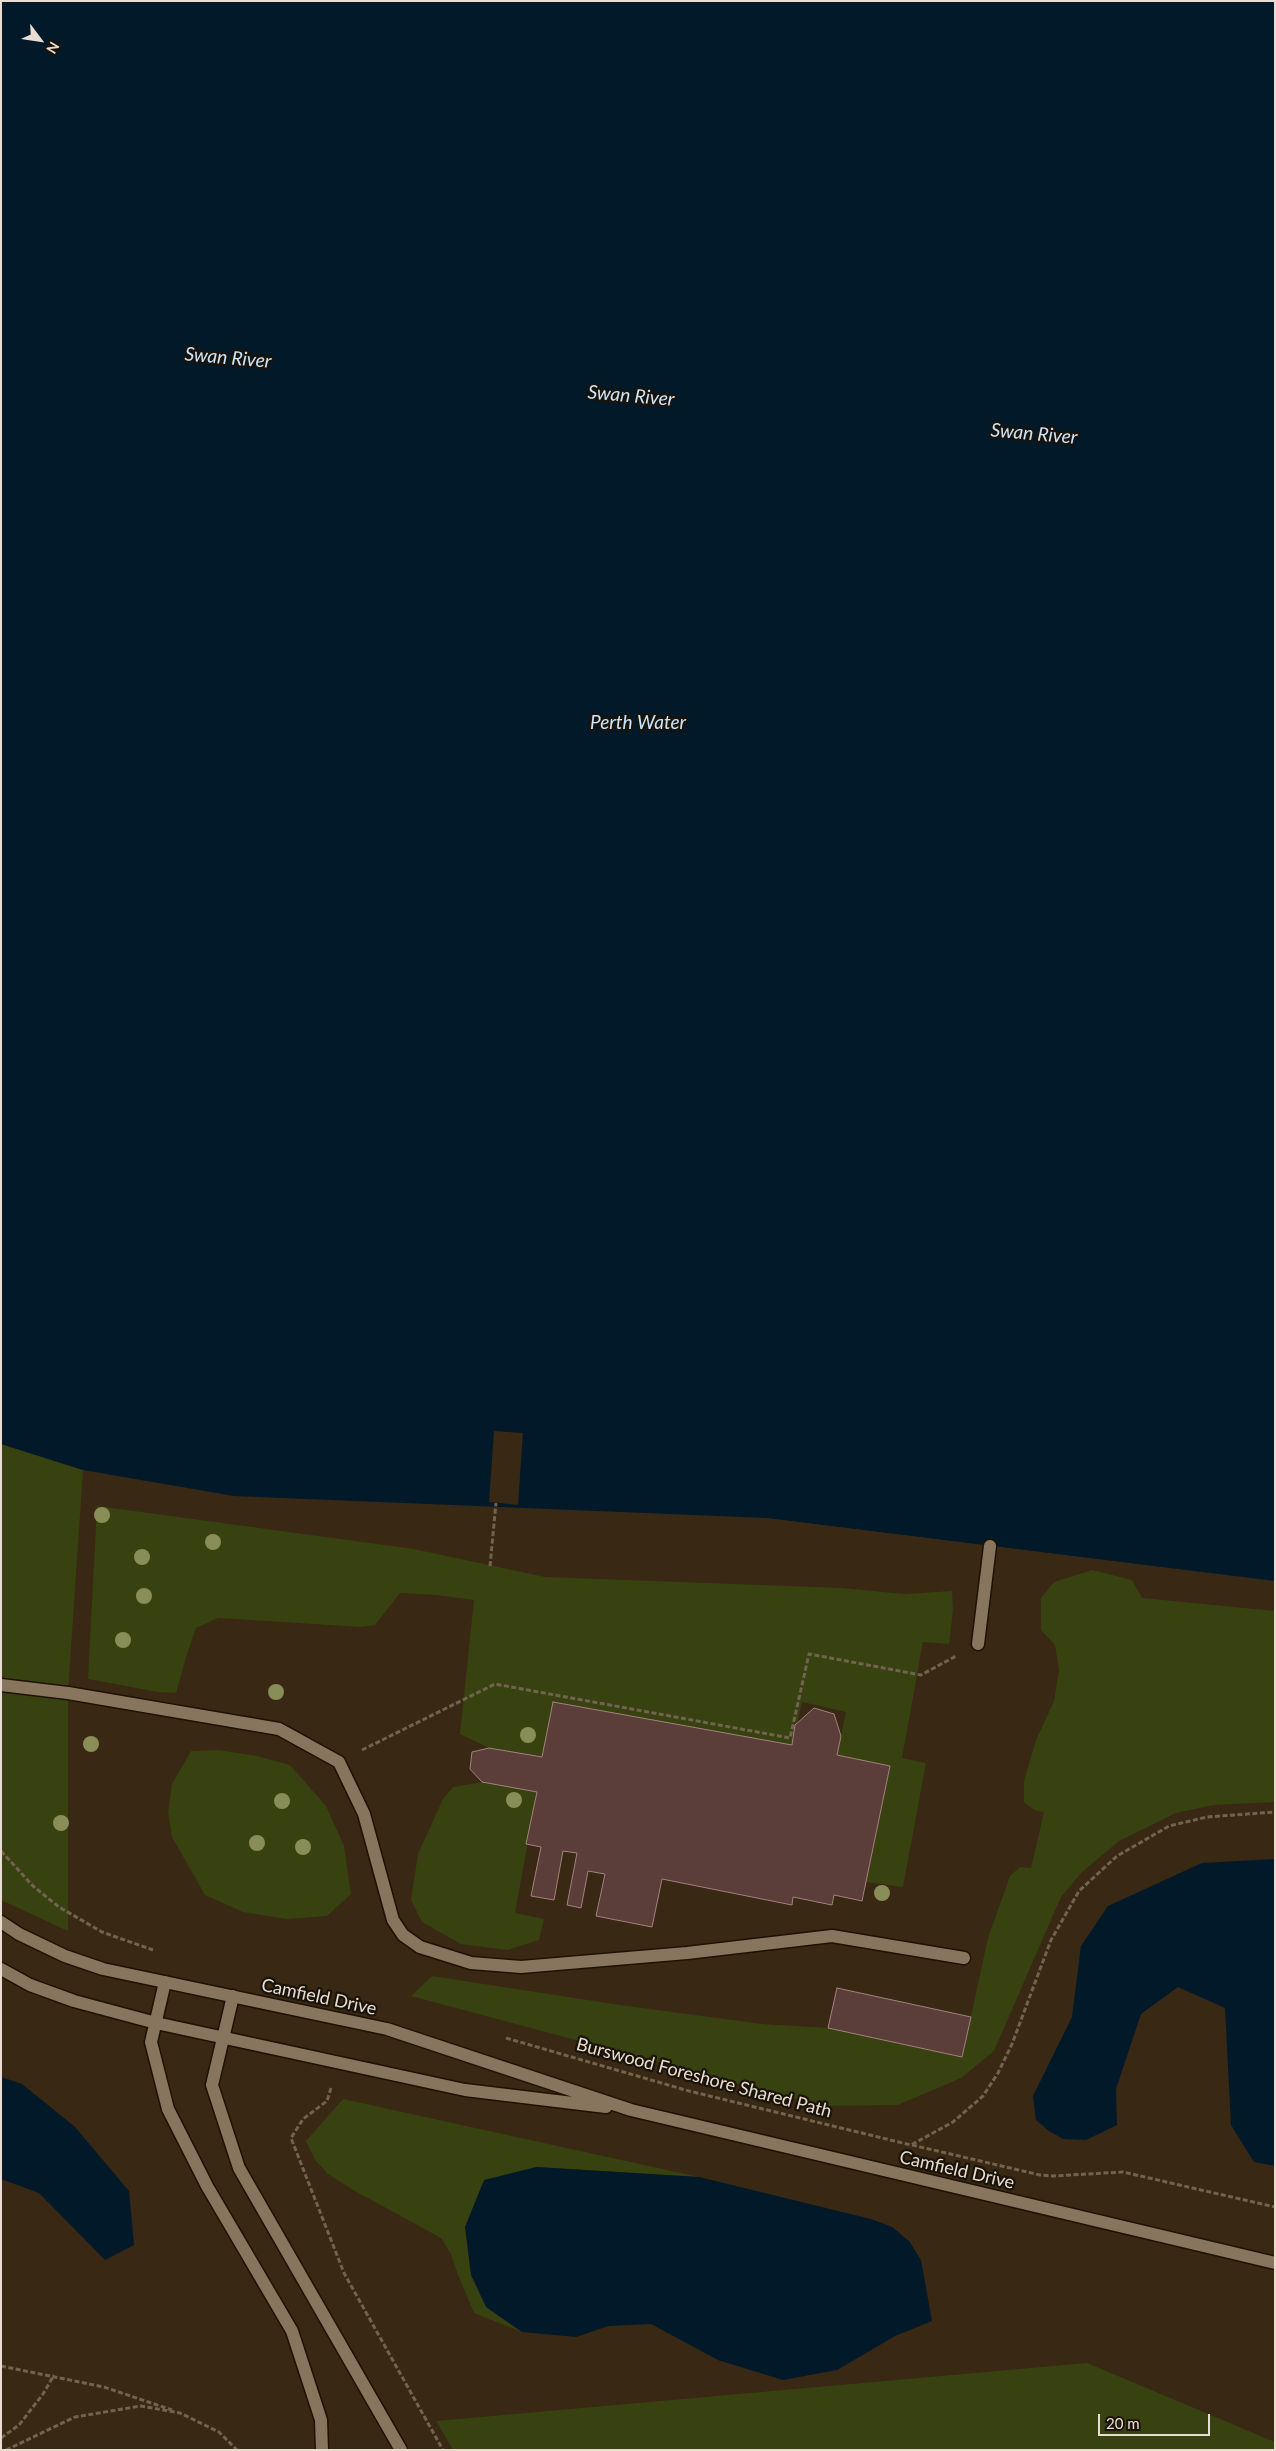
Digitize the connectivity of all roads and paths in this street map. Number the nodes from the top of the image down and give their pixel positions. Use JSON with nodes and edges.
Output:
{"nodes":[{"id":1,"x":496,"y":1503,"type":"dead end"},
{"id":2,"x":990,"y":1546,"type":"dead end"},
{"id":3,"x":490,"y":1566,"type":"dead end"},
{"id":4,"x":978,"y":1644,"type":"joint"},
{"id":5,"x":1,"y":1685,"type":"edge"},
{"id":6,"x":361,"y":1751,"type":"dead end"},
{"id":7,"x":1275,"y":1812,"type":"edge"},
{"id":8,"x":1,"y":1851,"type":"edge"},
{"id":9,"x":1,"y":1922,"type":"edge"},
{"id":10,"x":158,"y":1952,"type":"dead end"},
{"id":11,"x":964,"y":1958,"type":"dead end"},
{"id":12,"x":1,"y":1969,"type":"edge"},
{"id":13,"x":165,"y":1982,"type":"junction"},
{"id":14,"x":233,"y":1996,"type":"junction"},
{"id":15,"x":156,"y":2023,"type":"junction"},
{"id":16,"x":499,"y":2036,"type":"dead end"},
{"id":17,"x":222,"y":2037,"type":"junction"},
{"id":18,"x":332,"y":2084,"type":"dead end"},
{"id":19,"x":631,"y":2110,"type":"junction"},
{"id":20,"x":911,"y":2145,"type":"junction"},
{"id":21,"x":1275,"y":2207,"type":"edge"},
{"id":22,"x":1275,"y":2263,"type":"edge"},
{"id":23,"x":1,"y":2366,"type":"edge"},
{"id":24,"x":54,"y":2375,"type":"junction"},
{"id":25,"x":180,"y":2413,"type":"junction"},
{"id":26,"x":1,"y":2438,"type":"edge"},
{"id":27,"x":6,"y":2450,"type":"edge"},
{"id":28,"x":237,"y":2450,"type":"edge"},
{"id":29,"x":322,"y":2450,"type":"edge"},
{"id":30,"x":400,"y":2450,"type":"edge"},
{"id":31,"x":443,"y":2450,"type":"edge"}],
"edges":[{"from":1,"to":3,"type":"path"},
{"from":2,"to":4,"type":"street"},
{"from":4,"to":6,"type":"path"},
{"from":5,"to":11,"type":"street"},
{"from":7,"to":20,"type":"path"},
{"from":8,"to":10,"type":"path"},
{"from":9,"to":13,"type":"street","name":"Camfield Drive"},
{"from":12,"to":15,"type":"street","name":"Camfield Drive"},
{"from":13,"to":14,"type":"street","name":"Camfield Drive"},
{"from":13,"to":15,"type":"street"},
{"from":14,"to":17,"type":"street"},
{"from":14,"to":19,"type":"street","name":"Camfield Drive"},
{"from":15,"to":17,"type":"street","name":"Camfield Drive"},
{"from":15,"to":29,"type":"street"},
{"from":16,"to":20,"type":"path","name":"Burswood Foreshore Shared Path"},
{"from":17,"to":19,"type":"street","name":"Camfield Drive"},
{"from":17,"to":30,"type":"street"},
{"from":18,"to":31,"type":"path"},
{"from":19,"to":22,"type":"street","name":"Camfield Drive"},
{"from":20,"to":21,"type":"path","name":"Burswood Foreshore Shared Path"},
{"from":23,"to":24,"type":"path"},
{"from":24,"to":25,"type":"path"},
{"from":24,"to":26,"type":"path"},
{"from":25,"to":27,"type":"path"},
{"from":25,"to":28,"type":"path"}]}
